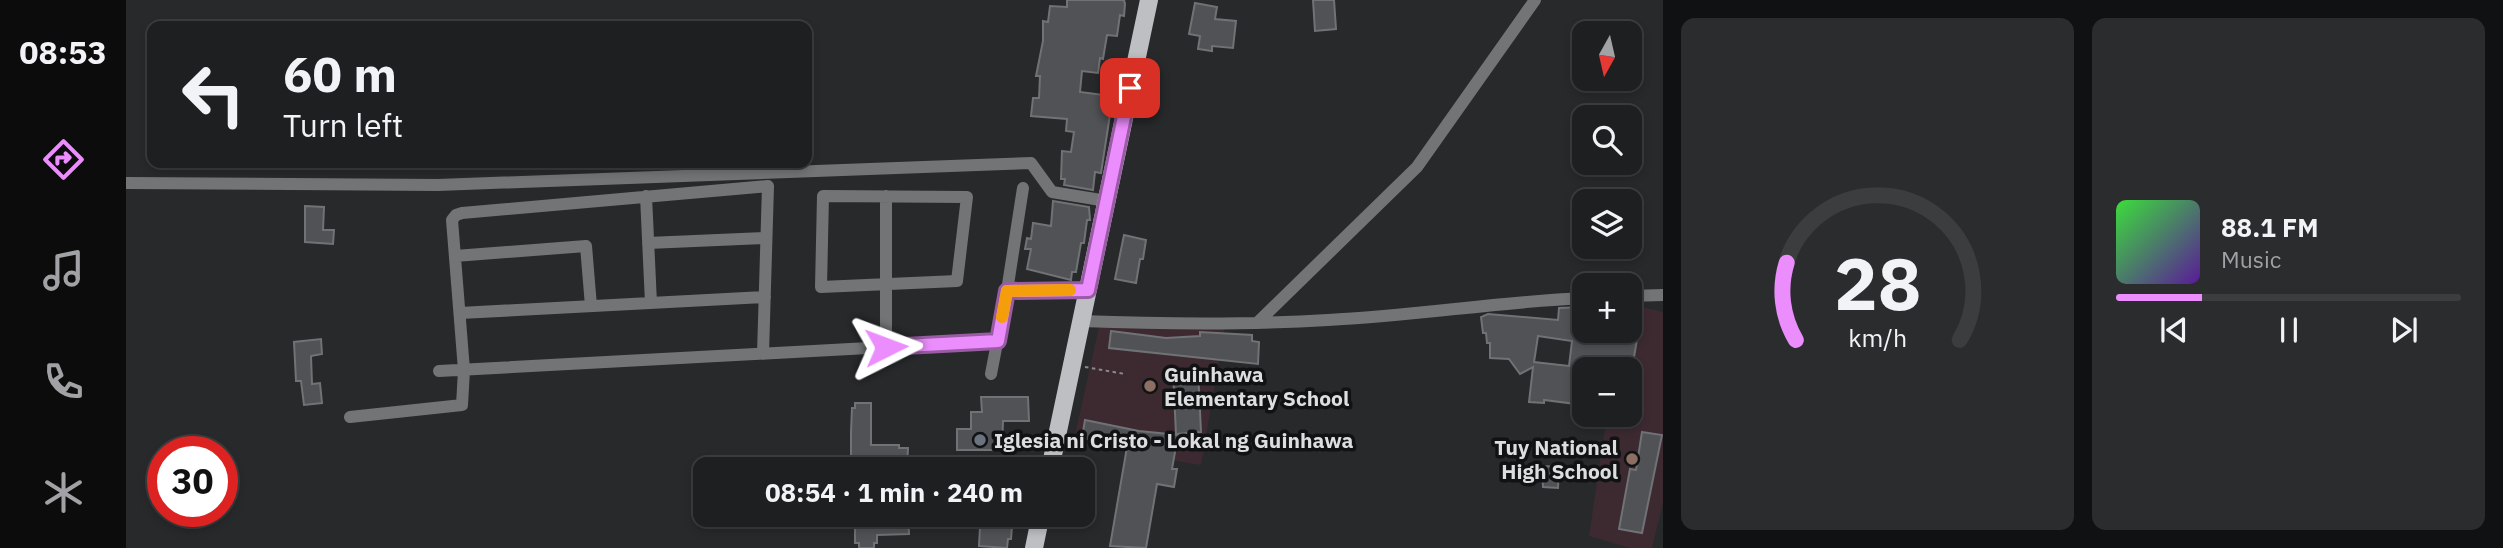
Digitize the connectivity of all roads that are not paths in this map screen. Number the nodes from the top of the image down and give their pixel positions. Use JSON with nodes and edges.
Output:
{"nodes":[{"id":1,"x":1149,"y":0,"type":"edge"},
{"id":2,"x":1535,"y":0,"type":"edge"},
{"id":3,"x":126,"y":183,"type":"edge"},
{"id":4,"x":1023,"y":188,"type":"dead end"},
{"id":5,"x":646,"y":196,"type":"junction"},
{"id":6,"x":886,"y":196,"type":"junction"},
{"id":7,"x":1107,"y":201,"type":"junction"},
{"id":8,"x":766,"y":238,"type":"junction"},
{"id":9,"x":648,"y":243,"type":"junction"},
{"id":10,"x":455,"y":256,"type":"junction"},
{"id":11,"x":886,"y":284,"type":"junction"},
{"id":12,"x":1088,"y":290,"type":"junction"},
{"id":13,"x":1007,"y":291,"type":"junction"},
{"id":14,"x":1663,"y":295,"type":"edge"},
{"id":15,"x":1642,"y":296,"type":"edge"},
{"id":16,"x":765,"y":297,"type":"junction"},
{"id":17,"x":1572,"y":299,"type":"edge"},
{"id":18,"x":651,"y":303,"type":"junction"},
{"id":19,"x":590,"y":306,"type":"junction"},
{"id":20,"x":460,"y":313,"type":"junction"},
{"id":21,"x":1081,"y":321,"type":"junction"},
{"id":22,"x":1258,"y":322,"type":"junction"},
{"id":23,"x":998,"y":341,"type":"junction"},
{"id":24,"x":886,"y":347,"type":"junction"},
{"id":25,"x":763,"y":354,"type":"junction"},
{"id":26,"x":464,"y":370,"type":"junction"},
{"id":27,"x":439,"y":371,"type":"dead end"},
{"id":28,"x":991,"y":374,"type":"dead end"},
{"id":29,"x":350,"y":417,"type":"dead end"},
{"id":30,"x":1052,"y":457,"type":"edge"},
{"id":31,"x":1038,"y":527,"type":"edge"},
{"id":32,"x":1034,"y":548,"type":"edge"}],
"edges":[{"from":1,"to":7,"type":"main road"},
{"from":2,"to":22,"type":"street"},
{"from":3,"to":7,"type":"street"},
{"from":4,"to":13,"type":"street"},
{"from":5,"to":8,"type":"street"},
{"from":5,"to":9,"type":"street"},
{"from":5,"to":10,"type":"street"},
{"from":6,"to":11,"type":"street"},
{"from":6,"to":11,"type":"street"},
{"from":6,"to":11,"type":"street"},
{"from":7,"to":12,"type":"main road"},
{"from":8,"to":9,"type":"street"},
{"from":8,"to":16,"type":"street"},
{"from":9,"to":18,"type":"street"},
{"from":10,"to":19,"type":"street"},
{"from":10,"to":20,"type":"street"},
{"from":11,"to":24,"type":"street"},
{"from":12,"to":13,"type":"street"},
{"from":12,"to":21,"type":"main road"},
{"from":13,"to":23,"type":"street"},
{"from":14,"to":15,"type":"street"},
{"from":16,"to":18,"type":"street"},
{"from":16,"to":25,"type":"street"},
{"from":17,"to":22,"type":"street"},
{"from":18,"to":19,"type":"street"},
{"from":19,"to":20,"type":"street"},
{"from":20,"to":26,"type":"street"},
{"from":21,"to":22,"type":"street"},
{"from":21,"to":30,"type":"main road"},
{"from":23,"to":24,"type":"street"},
{"from":23,"to":28,"type":"street"},
{"from":24,"to":25,"type":"street"},
{"from":25,"to":26,"type":"street"},
{"from":26,"to":27,"type":"street"},
{"from":26,"to":29,"type":"street"},
{"from":31,"to":32,"type":"main road"}]}
